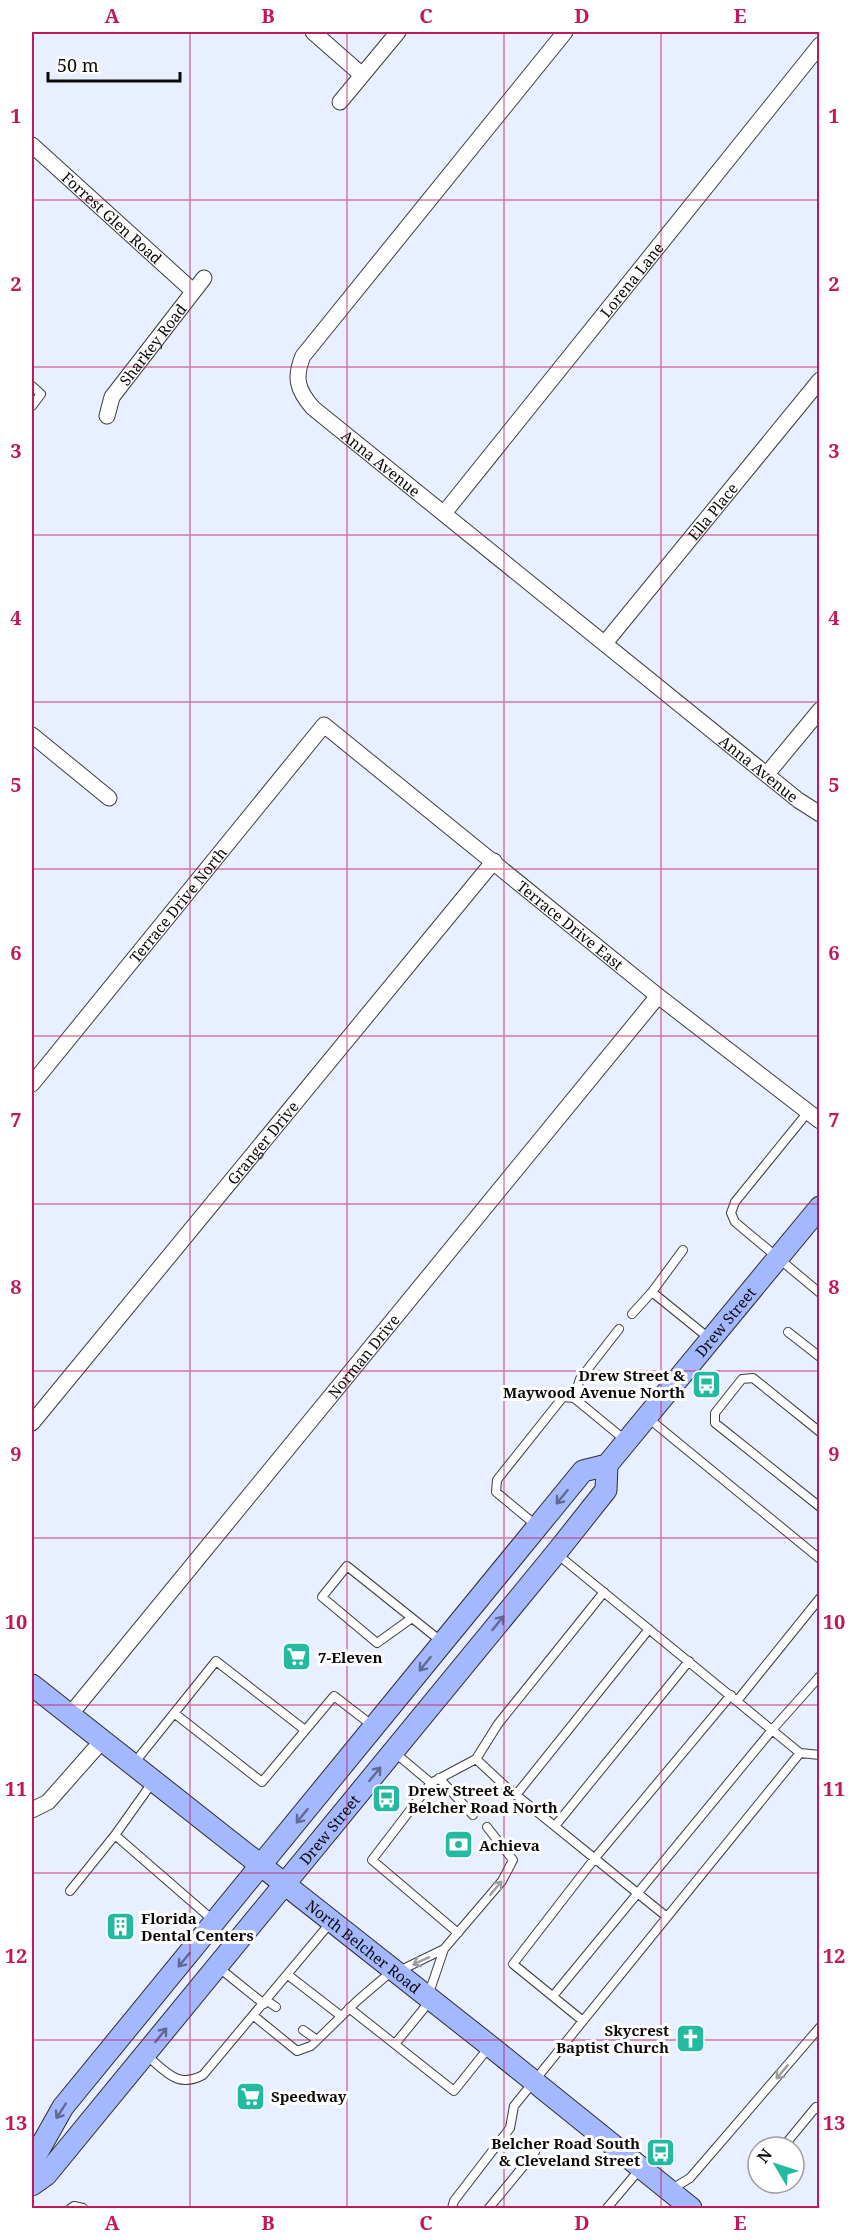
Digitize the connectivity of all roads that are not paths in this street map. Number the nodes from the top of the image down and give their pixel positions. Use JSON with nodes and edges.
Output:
{"nodes":[{"id":1,"x":313,"y":32,"type":"edge"},
{"id":2,"x":398,"y":32,"type":"edge"},
{"id":3,"x":565,"y":32,"type":"edge"},
{"id":4,"x":819,"y":45,"type":"edge"},
{"id":5,"x":362,"y":75,"type":"junction"},
{"id":6,"x":340,"y":102,"type":"dead end"},
{"id":7,"x":32,"y":145,"type":"edge"},
{"id":8,"x":204,"y":278,"type":"dead end"},
{"id":9,"x":193,"y":291,"type":"junction"},
{"id":10,"x":819,"y":380,"type":"edge"},
{"id":11,"x":32,"y":386,"type":"edge"},
{"id":12,"x":32,"y":406,"type":"edge"},
{"id":13,"x":107,"y":416,"type":"dead end"},
{"id":14,"x":445,"y":512,"type":"junction"},
{"id":15,"x":605,"y":643,"type":"junction"},
{"id":16,"x":819,"y":710,"type":"edge"},
{"id":17,"x":324,"y":725,"type":"joint"},
{"id":18,"x":32,"y":735,"type":"edge"},
{"id":19,"x":767,"y":774,"type":"junction"},
{"id":20,"x":109,"y":798,"type":"dead end"},
{"id":21,"x":819,"y":814,"type":"edge"},
{"id":22,"x":494,"y":861,"type":"junction"},
{"id":23,"x":658,"y":996,"type":"junction"},
{"id":24,"x":32,"y":1084,"type":"edge"},
{"id":25,"x":816,"y":1117,"type":"edge"},
{"id":26,"x":819,"y":1207,"type":"edge"},
{"id":27,"x":683,"y":1250,"type":"dead end"},
{"id":28,"x":777,"y":1259,"type":"junction"},
{"id":29,"x":652,"y":1292,"type":"junction"},
{"id":30,"x":819,"y":1293,"type":"edge"},
{"id":31,"x":632,"y":1314,"type":"dead end"},
{"id":32,"x":618,"y":1329,"type":"dead end"},
{"id":33,"x":788,"y":1332,"type":"dead end"},
{"id":34,"x":711,"y":1340,"type":"junction"},
{"id":35,"x":819,"y":1357,"type":"edge"},
{"id":36,"x":574,"y":1398,"type":"junction"},
{"id":37,"x":647,"y":1417,"type":"junction"},
{"id":38,"x":32,"y":1423,"type":"edge"},
{"id":39,"x":819,"y":1432,"type":"edge"},
{"id":40,"x":627,"y":1441,"type":"junction"},
{"id":41,"x":607,"y":1465,"type":"junction"},
{"id":42,"x":819,"y":1507,"type":"edge"},
{"id":43,"x":537,"y":1526,"type":"junction"},
{"id":44,"x":556,"y":1553,"type":"junction"},
{"id":45,"x":819,"y":1558,"type":"edge"},
{"id":46,"x":604,"y":1592,"type":"junction"},
{"id":47,"x":819,"y":1598,"type":"edge"},
{"id":48,"x":412,"y":1618,"type":"junction"},
{"id":49,"x":650,"y":1629,"type":"junction"},
{"id":50,"x":443,"y":1643,"type":"junction"},
{"id":51,"x":689,"y":1661,"type":"junction"},
{"id":52,"x":819,"y":1676,"type":"edge"},
{"id":53,"x":32,"y":1685,"type":"edge"},
{"id":54,"x":731,"y":1695,"type":"junction"},
{"id":55,"x":737,"y":1701,"type":"junction"},
{"id":56,"x":174,"y":1713,"type":"junction"},
{"id":57,"x":69,"y":1716,"type":"junction"},
{"id":58,"x":374,"y":1727,"type":"junction"},
{"id":59,"x":305,"y":1730,"type":"junction"},
{"id":60,"x":772,"y":1730,"type":"junction"},
{"id":61,"x":101,"y":1742,"type":"junction"},
{"id":62,"x":393,"y":1752,"type":"junction"},
{"id":63,"x":800,"y":1753,"type":"junction"},
{"id":64,"x":819,"y":1755,"type":"edge"},
{"id":65,"x":476,"y":1759,"type":"junction"},
{"id":66,"x":132,"y":1766,"type":"junction"},
{"id":67,"x":439,"y":1778,"type":"junction"},
{"id":68,"x":153,"y":1782,"type":"junction"},
{"id":69,"x":431,"y":1783,"type":"junction"},
{"id":70,"x":516,"y":1795,"type":"junction"},
{"id":71,"x":32,"y":1810,"type":"edge"},
{"id":72,"x":473,"y":1815,"type":"dead end"},
{"id":73,"x":487,"y":1827,"type":"dead end"},
{"id":74,"x":555,"y":1827,"type":"junction"},
{"id":75,"x":115,"y":1835,"type":"junction"},
{"id":76,"x":595,"y":1858,"type":"junction"},
{"id":77,"x":261,"y":1866,"type":"junction"},
{"id":78,"x":285,"y":1884,"type":"junction"},
{"id":79,"x":70,"y":1892,"type":"dead end"},
{"id":80,"x":638,"y":1893,"type":"junction"},
{"id":81,"x":668,"y":1917,"type":"junction"},
{"id":82,"x":215,"y":1922,"type":"junction"},
{"id":83,"x":332,"y":1922,"type":"junction"},
{"id":84,"x":458,"y":1933,"type":"junction"},
{"id":85,"x":444,"y":1950,"type":"junction"},
{"id":86,"x":217,"y":1966,"type":"junction"},
{"id":87,"x":395,"y":1971,"type":"junction"},
{"id":88,"x":288,"y":1975,"type":"junction"},
{"id":89,"x":553,"y":1996,"type":"junction"},
{"id":90,"x":429,"y":1998,"type":"junction"},
{"id":91,"x":265,"y":2002,"type":"junction"},
{"id":92,"x":276,"y":2007,"type":"dead end"},
{"id":93,"x":349,"y":2008,"type":"junction"},
{"id":94,"x":254,"y":2016,"type":"junction"},
{"id":95,"x":341,"y":2016,"type":"junction"},
{"id":96,"x":583,"y":2021,"type":"junction"},
{"id":97,"x":819,"y":2027,"type":"edge"},
{"id":98,"x":303,"y":2030,"type":"dead end"},
{"id":99,"x":317,"y":2040,"type":"junction"},
{"id":100,"x":395,"y":2044,"type":"junction"},
{"id":101,"x":490,"y":2046,"type":"junction"},
{"id":102,"x":145,"y":2055,"type":"junction"},
{"id":103,"x":534,"y":2082,"type":"junction"},
{"id":104,"x":819,"y":2110,"type":"edge"},
{"id":105,"x":793,"y":2135,"type":"edge"},
{"id":106,"x":535,"y":2152,"type":"dead end"},
{"id":107,"x":32,"y":2162,"type":"edge"},
{"id":108,"x":641,"y":2168,"type":"junction"},
{"id":109,"x":32,"y":2185,"type":"edge"},
{"id":110,"x":669,"y":2191,"type":"junction"},
{"id":111,"x":71,"y":2208,"type":"edge"},
{"id":112,"x":83,"y":2208,"type":"edge"},
{"id":113,"x":452,"y":2208,"type":"edge"},
{"id":114,"x":489,"y":2208,"type":"edge"},
{"id":115,"x":607,"y":2208,"type":"edge"},
{"id":116,"x":691,"y":2208,"type":"edge"}],
"edges":[{"from":1,"to":5,"type":"street"},
{"from":2,"to":5,"type":"street"},
{"from":3,"to":14,"type":"street","name":"Anna Avenue"},
{"from":4,"to":14,"type":"street","name":"Lorena Lane"},
{"from":5,"to":6,"type":"street"},
{"from":7,"to":9,"type":"street","name":"Forrest Glen Road"},
{"from":8,"to":9,"type":"street","name":"Sharkey Road"},
{"from":9,"to":13,"type":"street","name":"Sharkey Road"},
{"from":10,"to":15,"type":"street","name":"Ella Place"},
{"from":11,"to":12,"type":"lane"},
{"from":14,"to":15,"type":"street","name":"Anna Avenue"},
{"from":15,"to":19,"type":"street","name":"Anna Avenue"},
{"from":16,"to":19,"type":"street"},
{"from":17,"to":22,"type":"street","name":"Terrace Drive East"},
{"from":17,"to":24,"type":"street","name":"Terrace Drive North"},
{"from":18,"to":20,"type":"street"},
{"from":19,"to":21,"type":"street","name":"Anna Avenue"},
{"from":22,"to":23,"type":"street","name":"Terrace Drive East"},
{"from":22,"to":38,"type":"street","name":"Granger Drive"},
{"from":23,"to":25,"type":"street","name":"Terrace Drive East"},
{"from":23,"to":57,"type":"street","name":"Norman Drive"},
{"from":25,"to":28,"type":"lane"},
{"from":26,"to":28,"type":"main road","name":"Drew Street"},
{"from":27,"to":29,"type":"lane"},
{"from":28,"to":30,"type":"lane"},
{"from":28,"to":34,"type":"main road","name":"Drew Street"},
{"from":29,"to":31,"type":"lane"},
{"from":29,"to":34,"type":"lane"},
{"from":32,"to":36,"type":"lane"},
{"from":33,"to":35,"type":"lane"},
{"from":34,"to":37,"type":"main road","name":"Drew Street"},
{"from":36,"to":40,"type":"lane"},
{"from":36,"to":43,"type":"lane"},
{"from":37,"to":40,"type":"main road","name":"Drew Street"},
{"from":37,"to":45,"type":"lane"},
{"from":39,"to":42,"type":"lane"},
{"from":40,"to":41,"type":"main road","name":"Drew Street"},
{"from":41,"to":43,"type":"main road","name":"Drew Street","one_way":true},
{"from":41,"to":44,"type":"main road","name":"Drew Street"},
{"from":43,"to":50,"type":"main road","name":"Drew Street"},
{"from":44,"to":46,"type":"lane"},
{"from":62,"to":44,"type":"main road","name":"Drew Street","one_way":true},
{"from":46,"to":49,"type":"lane"},
{"from":46,"to":65,"type":"lane"},
{"from":47,"to":55,"type":"lane"},
{"from":48,"to":48,"type":"lane"},
{"from":48,"to":50,"type":"lane"},
{"from":49,"to":51,"type":"lane"},
{"from":49,"to":70,"type":"lane"},
{"from":50,"to":58,"type":"main road","name":"Drew Street","one_way":true},
{"from":51,"to":54,"type":"lane"},
{"from":51,"to":74,"type":"lane"},
{"from":52,"to":60,"type":"lane"},
{"from":53,"to":57,"type":"main road","name":"North Belcher Road"},
{"from":54,"to":55,"type":"lane"},
{"from":54,"to":76,"type":"lane"},
{"from":55,"to":60,"type":"lane"},
{"from":56,"to":59,"type":"lane"},
{"from":56,"to":59,"type":"lane"},
{"from":56,"to":66,"type":"lane"},
{"from":57,"to":61,"type":"main road","name":"North Belcher Road"},
{"from":58,"to":59,"type":"lane"},
{"from":58,"to":77,"type":"main road","name":"Drew Street","one_way":true},
{"from":60,"to":63,"type":"lane"},
{"from":60,"to":80,"type":"lane"},
{"from":61,"to":66,"type":"main road","name":"North Belcher Road"},
{"from":61,"to":71,"type":"street"},
{"from":62,"to":69,"type":"lane"},
{"from":78,"to":62,"type":"main road","name":"Drew Street","one_way":true},
{"from":63,"to":64,"type":"lane"},
{"from":63,"to":81,"type":"lane"},
{"from":65,"to":67,"type":"lane"},
{"from":65,"to":70,"type":"lane"},
{"from":66,"to":68,"type":"main road","name":"North Belcher Road"},
{"from":67,"to":69,"type":"lane"},
{"from":67,"to":72,"type":"lane"},
{"from":68,"to":75,"type":"lane"},
{"from":68,"to":77,"type":"main road","name":"North Belcher Road"},
{"from":69,"to":84,"type":"lane"},
{"from":70,"to":74,"type":"lane"},
{"from":84,"to":73,"type":"lane","one_way":true},
{"from":74,"to":76,"type":"lane"},
{"from":75,"to":79,"type":"lane"},
{"from":75,"to":82,"type":"lane"},
{"from":76,"to":80,"type":"lane"},
{"from":76,"to":89,"type":"lane"},
{"from":77,"to":78,"type":"main road","name":"North Belcher Road"},
{"from":77,"to":82,"type":"main road","name":"Drew Street"},
{"from":78,"to":83,"type":"main road","name":"North Belcher Road"},
{"from":78,"to":86,"type":"main road","name":"Drew Street"},
{"from":80,"to":81,"type":"lane"},
{"from":80,"to":89,"type":"lane"},
{"from":81,"to":96,"type":"lane"},
{"from":82,"to":107,"type":"main road","name":"Drew Street","one_way":true},
{"from":83,"to":87,"type":"main road","name":"North Belcher Road"},
{"from":83,"to":88,"type":"lane"},
{"from":84,"to":85,"type":"lane"},
{"from":85,"to":87,"type":"lane","one_way":true},
{"from":85,"to":90,"type":"lane"},
{"from":86,"to":91,"type":"lane"},
{"from":102,"to":86,"type":"main road","name":"Drew Street","one_way":true},
{"from":87,"to":90,"type":"main road","name":"North Belcher Road"},
{"from":87,"to":93,"type":"lane"},
{"from":88,"to":91,"type":"lane"},
{"from":88,"to":95,"type":"lane"},
{"from":89,"to":96,"type":"lane"},
{"from":90,"to":100,"type":"lane"},
{"from":90,"to":101,"type":"main road","name":"North Belcher Road"},
{"from":91,"to":92,"type":"lane"},
{"from":91,"to":94,"type":"lane"},
{"from":93,"to":95,"type":"lane"},
{"from":93,"to":100,"type":"lane"},
{"from":94,"to":99,"type":"lane"},
{"from":94,"to":102,"type":"lane"},
{"from":95,"to":99,"type":"lane"},
{"from":96,"to":103,"type":"lane"},
{"from":97,"to":110,"type":"lane","one_way":true},
{"from":98,"to":99,"type":"lane"},
{"from":100,"to":101,"type":"lane"},
{"from":101,"to":103,"type":"main road","name":"North Belcher Road"},
{"from":102,"to":109,"type":"main road","name":"Drew Street"},
{"from":103,"to":108,"type":"main road","name":"North Belcher Road"},
{"from":103,"to":113,"type":"lane"},
{"from":104,"to":105,"type":"lane"},
{"from":106,"to":114,"type":"lane"},
{"from":108,"to":110,"type":"main road","name":"North Belcher Road"},
{"from":108,"to":115,"type":"lane"},
{"from":110,"to":116,"type":"main road","name":"North Belcher Road"},
{"from":111,"to":112,"type":"lane"}]}
